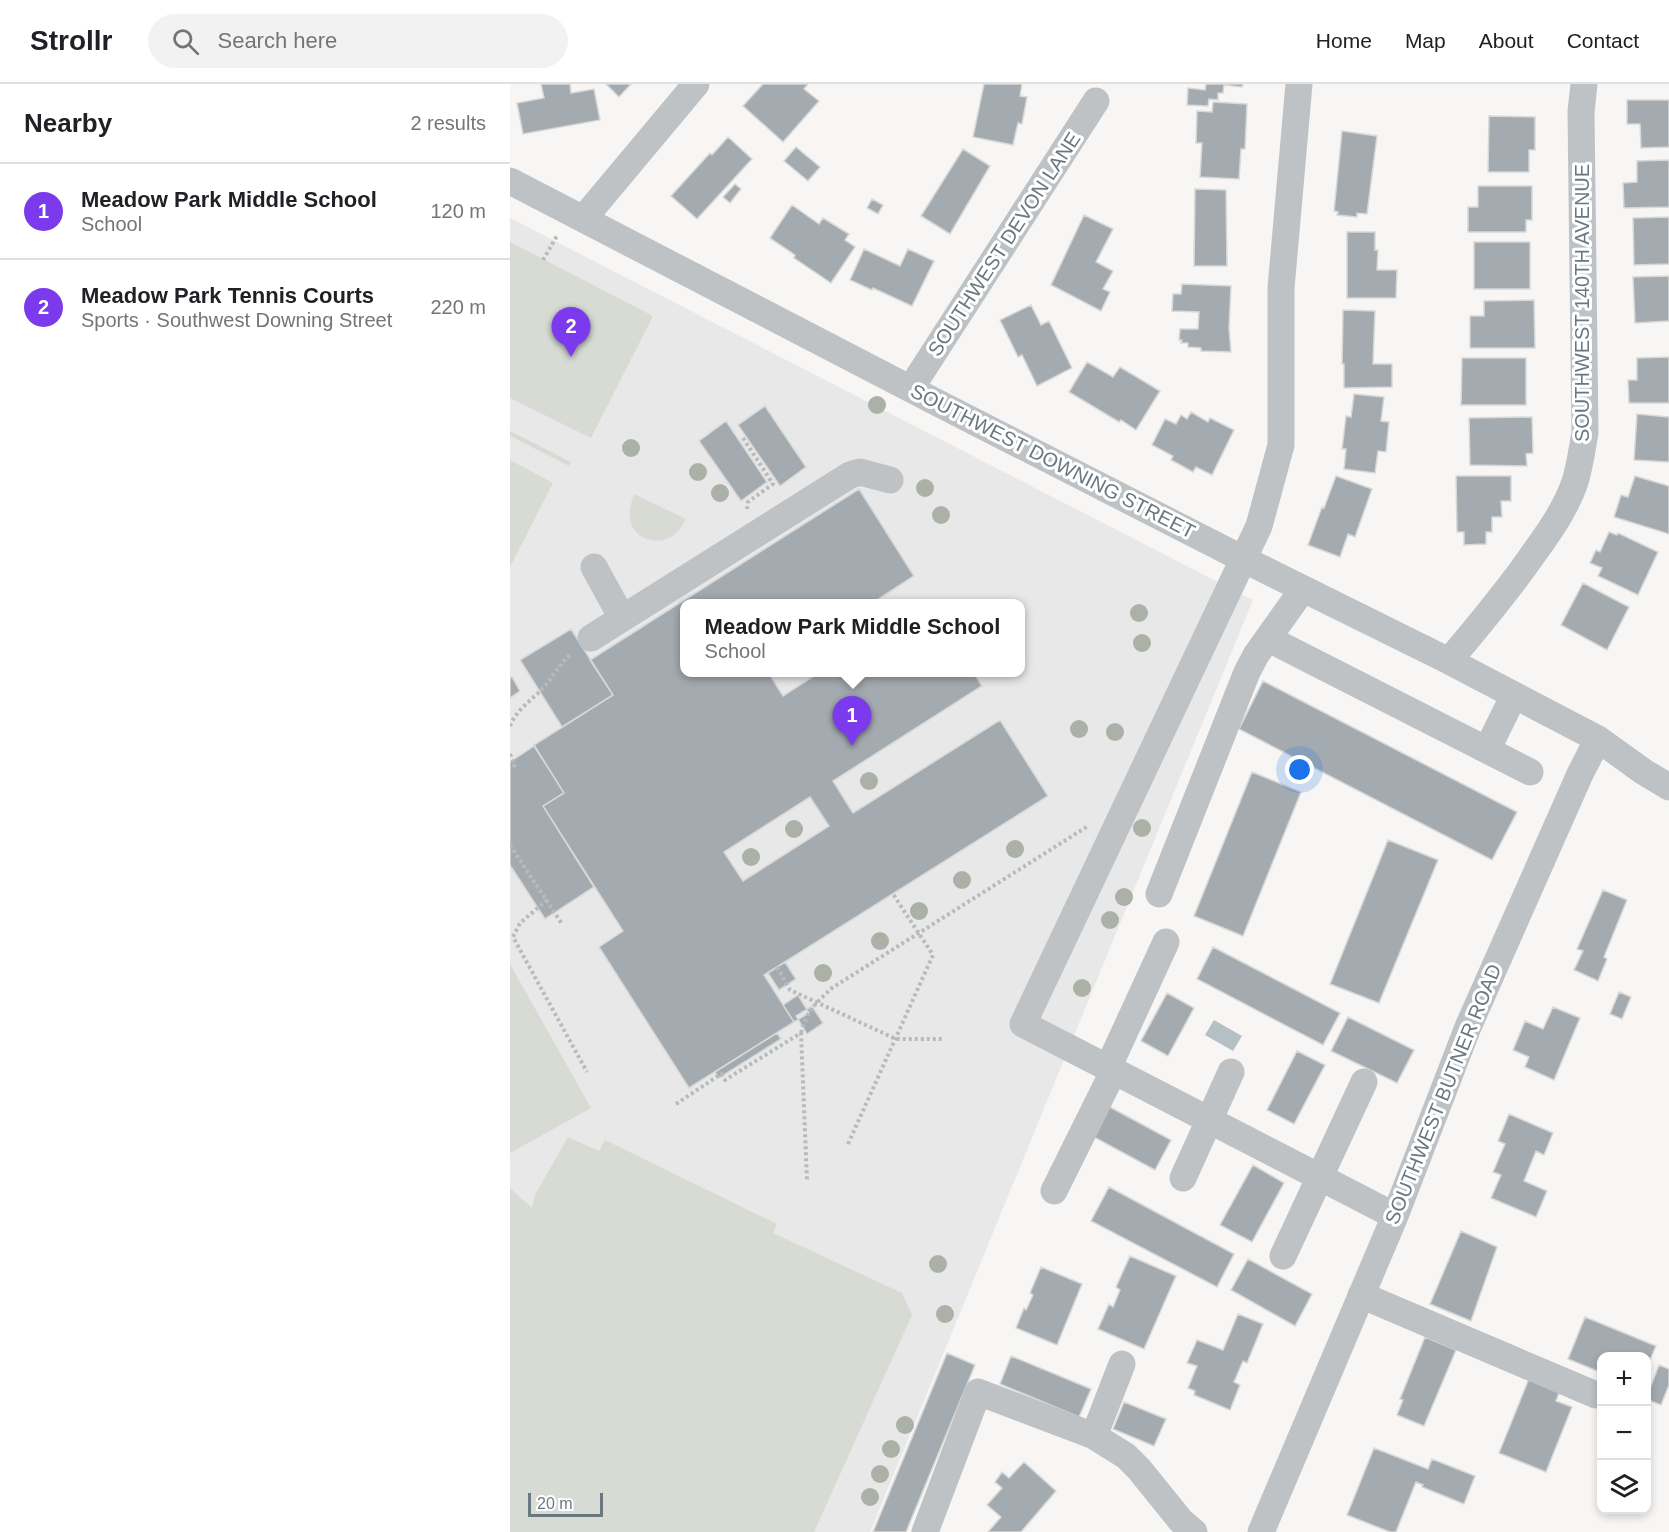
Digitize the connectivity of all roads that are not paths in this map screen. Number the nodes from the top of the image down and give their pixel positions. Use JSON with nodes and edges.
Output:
{"nodes":[{"id":1,"x":696,"y":84,"type":"edge"},
{"id":2,"x":1299,"y":84,"type":"edge"},
{"id":3,"x":1584,"y":84,"type":"edge"},
{"id":4,"x":1096,"y":101,"type":"dead end"},
{"id":5,"x":510,"y":181,"type":"edge"},
{"id":6,"x":584,"y":218,"type":"junction"},
{"id":7,"x":911,"y":387,"type":"junction"},
{"id":8,"x":890,"y":480,"type":"dead end"},
{"id":9,"x":1243,"y":559,"type":"junction"},
{"id":10,"x":594,"y":567,"type":"dead end"},
{"id":11,"x":1303,"y":589,"type":"junction"},
{"id":12,"x":622,"y":618,"type":"junction"},
{"id":13,"x":591,"y":638,"type":"road end"},
{"id":14,"x":1269,"y":639,"type":"junction"},
{"id":15,"x":1449,"y":661,"type":"junction"},
{"id":16,"x":1514,"y":695,"type":"junction"},
{"id":17,"x":1598,"y":739,"type":"junction"},
{"id":18,"x":1487,"y":750,"type":"junction"},
{"id":19,"x":1530,"y":772,"type":"dead end"},
{"id":20,"x":1669,"y":787,"type":"edge"},
{"id":21,"x":1159,"y":894,"type":"dead end"},
{"id":22,"x":1166,"y":942,"type":"dead end"},
{"id":23,"x":1111,"y":1069,"type":"junction"},
{"id":24,"x":1231,"y":1072,"type":"dead end"},
{"id":25,"x":1364,"y":1082,"type":"dead end"},
{"id":26,"x":1209,"y":1120,"type":"junction"},
{"id":27,"x":1183,"y":1178,"type":"dead end"},
{"id":28,"x":1320,"y":1178,"type":"junction"},
{"id":29,"x":1054,"y":1191,"type":"dead end"},
{"id":30,"x":1395,"y":1216,"type":"junction"},
{"id":31,"x":1283,"y":1256,"type":"dead end"},
{"id":32,"x":1361,"y":1295,"type":"junction"},
{"id":33,"x":1122,"y":1364,"type":"dead end"},
{"id":34,"x":1596,"y":1395,"type":"dead end"},
{"id":35,"x":1094,"y":1436,"type":"junction"},
{"id":36,"x":925,"y":1532,"type":"edge"},
{"id":37,"x":1194,"y":1532,"type":"edge"},
{"id":38,"x":1262,"y":1532,"type":"edge"}],
"edges":[{"from":1,"to":6,"type":"street"},
{"from":2,"to":9,"type":"street"},
{"from":3,"to":15,"type":"street","name":"SOUTHWEST 140TH AVENUE"},
{"from":4,"to":7,"type":"street","name":"SOUTHWEST DEVON LANE"},
{"from":5,"to":6,"type":"street","name":"SOUTHWEST DOWNING STREET"},
{"from":6,"to":7,"type":"street","name":"SOUTHWEST DOWNING STREET"},
{"from":7,"to":9,"type":"street","name":"SOUTHWEST DOWNING STREET"},
{"from":8,"to":12,"type":"street"},
{"from":9,"to":11,"type":"street","name":"SOUTHWEST DOWNING STREET"},
{"from":9,"to":23,"type":"street"},
{"from":10,"to":12,"type":"street"},
{"from":11,"to":14,"type":"street"},
{"from":11,"to":15,"type":"street","name":"SOUTHWEST DOWNING STREET"},
{"from":12,"to":13,"type":"street"},
{"from":14,"to":18,"type":"street"},
{"from":14,"to":21,"type":"street"},
{"from":15,"to":16,"type":"street","name":"SOUTHWEST DOWNING STREET"},
{"from":16,"to":17,"type":"street","name":"SOUTHWEST DOWNING STREET"},
{"from":16,"to":18,"type":"street"},
{"from":17,"to":20,"type":"street"},
{"from":17,"to":30,"type":"street","name":"SOUTHWEST BUTNER ROAD"},
{"from":18,"to":19,"type":"street"},
{"from":22,"to":23,"type":"street"},
{"from":23,"to":26,"type":"street"},
{"from":23,"to":29,"type":"street"},
{"from":24,"to":26,"type":"street"},
{"from":25,"to":28,"type":"street"},
{"from":26,"to":27,"type":"street"},
{"from":26,"to":28,"type":"street"},
{"from":28,"to":30,"type":"street"},
{"from":28,"to":31,"type":"street"},
{"from":30,"to":32,"type":"street","name":"SOUTHWEST BUTNER ROAD"},
{"from":32,"to":34,"type":"street"},
{"from":32,"to":38,"type":"street","name":"SOUTHWEST BUTNER ROAD"},
{"from":33,"to":35,"type":"street"},
{"from":35,"to":36,"type":"street"},
{"from":35,"to":37,"type":"street"}]}
